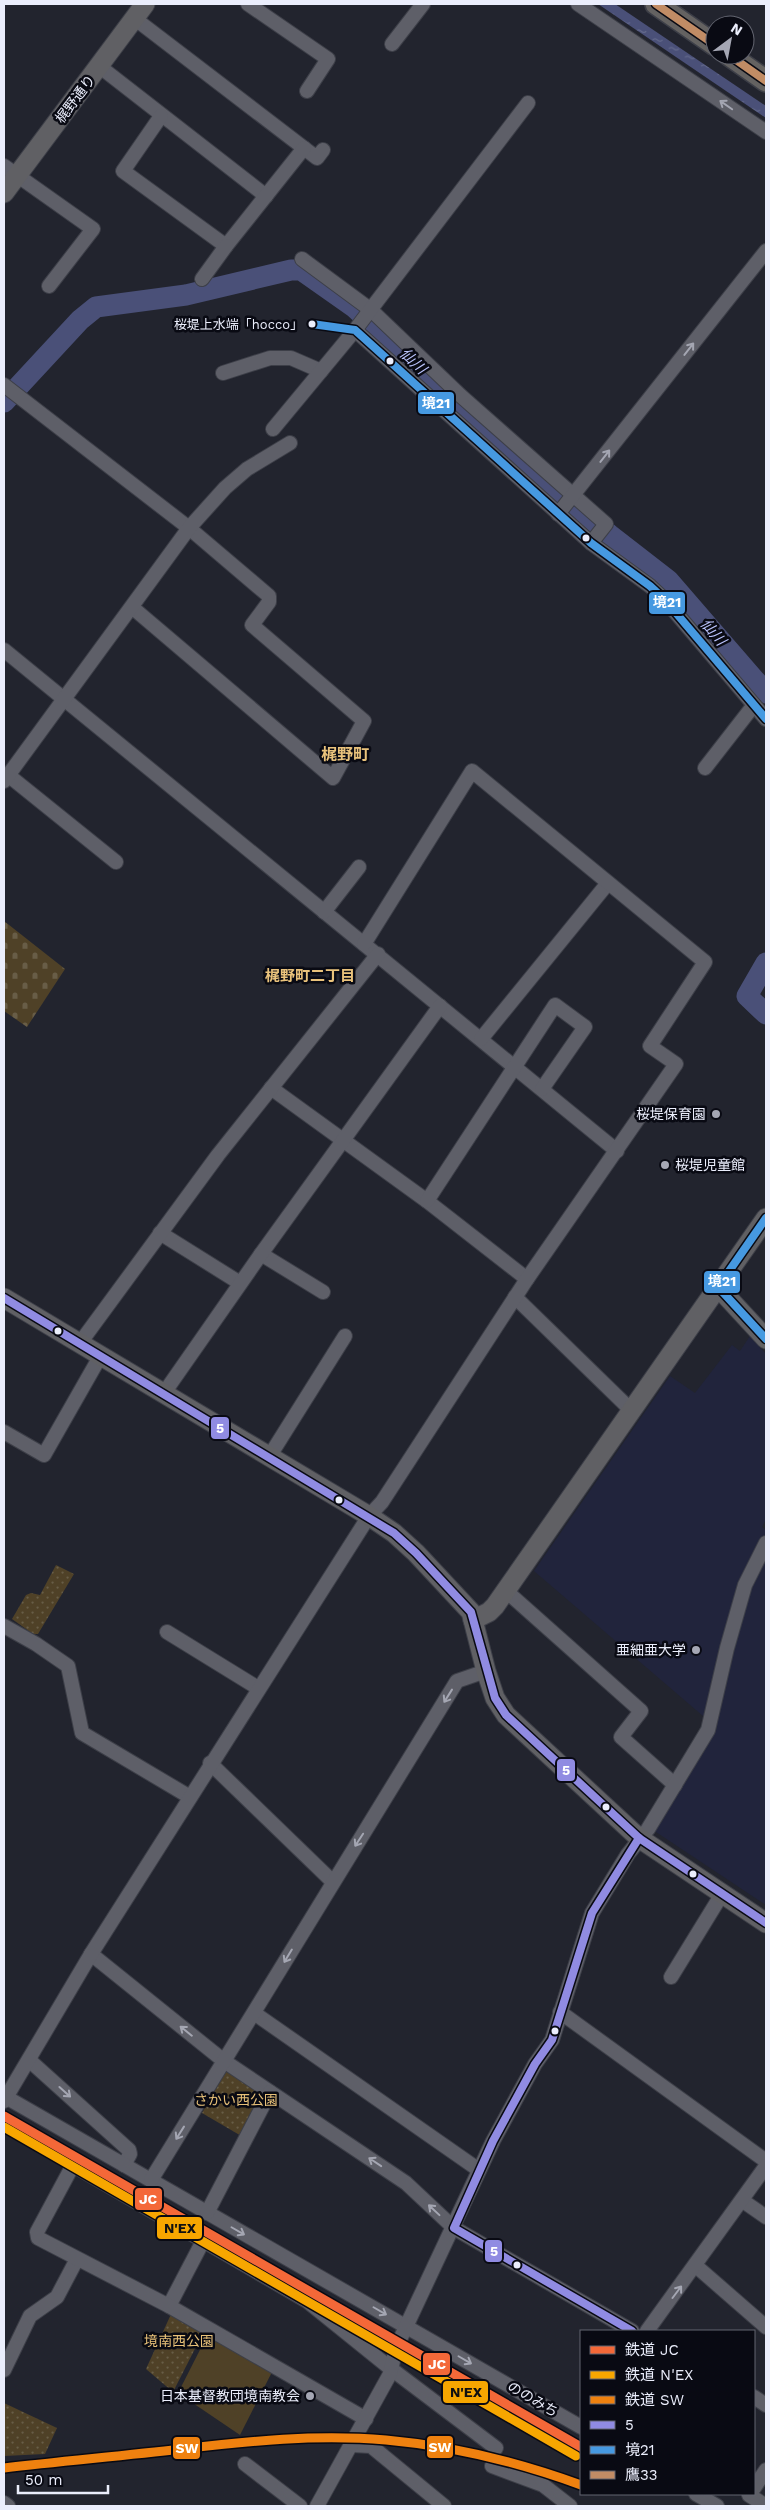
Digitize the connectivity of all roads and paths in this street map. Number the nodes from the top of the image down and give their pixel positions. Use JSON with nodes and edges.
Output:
{"nodes":[{"id":1,"x":248,"y":4,"type":"edge"},
{"id":2,"x":423,"y":4,"type":"edge"},
{"id":3,"x":578,"y":4,"type":"edge"},
{"id":4,"x":656,"y":4,"type":"edge"},
{"id":5,"x":140,"y":11,"type":"edge"},
{"id":6,"x":705,"y":38,"type":"edge"},
{"id":7,"x":392,"y":44,"type":"dead end"},
{"id":8,"x":744,"y":65,"type":"edge"},
{"id":9,"x":99,"y":66,"type":"junction"},
{"id":10,"x":766,"y":81,"type":"edge"},
{"id":11,"x":307,"y":91,"type":"dead end"},
{"id":12,"x":528,"y":103,"type":"dead end"},
{"id":13,"x":161,"y":116,"type":"junction"},
{"id":14,"x":766,"y":132,"type":"edge"},
{"id":15,"x":304,"y":148,"type":"junction"},
{"id":16,"x":323,"y":150,"type":"dead end"},
{"id":17,"x":10,"y":171,"type":"edge"},
{"id":18,"x":4,"y":193,"type":"edge"},
{"id":19,"x":266,"y":196,"type":"junction"},
{"id":20,"x":226,"y":246,"type":"junction"},
{"id":21,"x":765,"y":254,"type":"edge"},
{"id":22,"x":302,"y":259,"type":"dead end"},
{"id":23,"x":202,"y":279,"type":"dead end"},
{"id":24,"x":49,"y":286,"type":"dead end"},
{"id":25,"x":370,"y":310,"type":"junction"},
{"id":26,"x":357,"y":327,"type":"junction"},
{"id":27,"x":321,"y":371,"type":"junction"},
{"id":28,"x":223,"y":373,"type":"dead end"},
{"id":29,"x":10,"y":390,"type":"edge"},
{"id":30,"x":273,"y":429,"type":"dead end"},
{"id":31,"x":290,"y":443,"type":"dead end"},
{"id":32,"x":575,"y":495,"type":"junction"},
{"id":33,"x":558,"y":514,"type":"junction"},
{"id":34,"x":189,"y":528,"type":"junction"},
{"id":35,"x":591,"y":543,"type":"junction"},
{"id":36,"x":133,"y":608,"type":"junction"},
{"id":37,"x":4,"y":650,"type":"edge"},
{"id":38,"x":65,"y":700,"type":"junction"},
{"id":39,"x":754,"y":705,"type":"junction"},
{"id":40,"x":766,"y":719,"type":"edge"},
{"id":41,"x":705,"y":768,"type":"dead end"},
{"id":42,"x":6,"y":778,"type":"edge"},
{"id":43,"x":116,"y":862,"type":"dead end"},
{"id":44,"x":359,"y":867,"type":"dead end"},
{"id":45,"x":608,"y":883,"type":"junction"},
{"id":46,"x":324,"y":912,"type":"junction"},
{"id":47,"x":364,"y":944,"type":"junction"},
{"id":48,"x":378,"y":954,"type":"junction"},
{"id":49,"x":440,"y":1006,"type":"junction"},
{"id":50,"x":480,"y":1040,"type":"junction"},
{"id":51,"x":513,"y":1066,"type":"junction"},
{"id":52,"x":270,"y":1088,"type":"junction"},
{"id":53,"x":542,"y":1090,"type":"junction"},
{"id":54,"x":344,"y":1139,"type":"junction"},
{"id":55,"x":617,"y":1150,"type":"junction"},
{"id":56,"x":427,"y":1201,"type":"junction"},
{"id":57,"x":766,"y":1218,"type":"edge"},
{"id":58,"x":160,"y":1233,"type":"junction"},
{"id":59,"x":261,"y":1254,"type":"junction"},
{"id":60,"x":527,"y":1279,"type":"junction"},
{"id":61,"x":240,"y":1283,"type":"junction"},
{"id":62,"x":718,"y":1287,"type":"junction"},
{"id":63,"x":324,"y":1292,"type":"dead end"},
{"id":64,"x":515,"y":1297,"type":"junction"},
{"id":65,"x":4,"y":1298,"type":"edge"},
{"id":66,"x":345,"y":1336,"type":"dead end"},
{"id":67,"x":766,"y":1339,"type":"edge"},
{"id":68,"x":80,"y":1343,"type":"junction"},
{"id":69,"x":101,"y":1355,"type":"junction"},
{"id":70,"x":164,"y":1393,"type":"junction"},
{"id":71,"x":632,"y":1411,"type":"junction"},
{"id":72,"x":4,"y":1432,"type":"edge"},
{"id":73,"x":269,"y":1457,"type":"junction"},
{"id":74,"x":369,"y":1516,"type":"junction"},
{"id":75,"x":766,"y":1543,"type":"edge"},
{"id":76,"x":505,"y":1590,"type":"junction"},
{"id":77,"x":473,"y":1620,"type":"junction"},
{"id":78,"x":4,"y":1626,"type":"edge"},
{"id":79,"x":167,"y":1632,"type":"dead end"},
{"id":80,"x":486,"y":1671,"type":"junction"},
{"id":81,"x":258,"y":1688,"type":"junction"},
{"id":82,"x":210,"y":1762,"type":"junction"},
{"id":83,"x":675,"y":1785,"type":"junction"},
{"id":84,"x":190,"y":1797,"type":"junction"},
{"id":85,"x":639,"y":1838,"type":"junction"},
{"id":86,"x":333,"y":1882,"type":"junction"},
{"id":87,"x":722,"y":1894,"type":"junction"},
{"id":88,"x":766,"y":1923,"type":"edge"},
{"id":89,"x":91,"y":1954,"type":"junction"},
{"id":90,"x":672,"y":1977,"type":"dead end"},
{"id":91,"x":560,"y":2012,"type":"junction"},
{"id":92,"x":254,"y":2013,"type":"junction"},
{"id":93,"x":29,"y":2060,"type":"junction"},
{"id":94,"x":224,"y":2061,"type":"junction"},
{"id":95,"x":270,"y":2092,"type":"junction"},
{"id":96,"x":5,"y":2098,"type":"edge"},
{"id":97,"x":766,"y":2161,"type":"edge"},
{"id":98,"x":124,"y":2166,"type":"junction"},
{"id":99,"x":766,"y":2166,"type":"edge"},
{"id":100,"x":479,"y":2170,"type":"junction"},
{"id":101,"x":151,"y":2180,"type":"junction"},
{"id":102,"x":744,"y":2201,"type":"junction"},
{"id":103,"x":207,"y":2213,"type":"junction"},
{"id":104,"x":766,"y":2217,"type":"edge"},
{"id":105,"x":454,"y":2228,"type":"junction"},
{"id":106,"x":203,"y":2241,"type":"junction"},
{"id":107,"x":77,"y":2259,"type":"junction"},
{"id":108,"x":696,"y":2266,"type":"junction"},
{"id":109,"x":169,"y":2306,"type":"junction"},
{"id":110,"x":407,"y":2327,"type":"junction"},
{"id":111,"x":766,"y":2327,"type":"edge"},
{"id":112,"x":630,"y":2330,"type":"edge"},
{"id":113,"x":648,"y":2330,"type":"edge"},
{"id":114,"x":390,"y":2368,"type":"junction"},
{"id":115,"x":4,"y":2370,"type":"edge"},
{"id":116,"x":755,"y":2398,"type":"edge"},
{"id":117,"x":766,"y":2405,"type":"edge"},
{"id":118,"x":366,"y":2419,"type":"junction"},
{"id":119,"x":580,"y":2426,"type":"edge"},
{"id":120,"x":352,"y":2445,"type":"junction"},
{"id":121,"x":496,"y":2448,"type":"dead end"},
{"id":122,"x":245,"y":2464,"type":"dead end"},
{"id":123,"x":492,"y":2466,"type":"dead end"},
{"id":124,"x":766,"y":2470,"type":"edge"},
{"id":125,"x":755,"y":2487,"type":"edge"},
{"id":126,"x":698,"y":2495,"type":"edge"},
{"id":127,"x":749,"y":2496,"type":"edge"},
{"id":128,"x":4,"y":2502,"type":"edge"},
{"id":129,"x":8,"y":2506,"type":"edge"},
{"id":130,"x":300,"y":2506,"type":"edge"},
{"id":131,"x":317,"y":2506,"type":"edge"},
{"id":132,"x":444,"y":2506,"type":"edge"},
{"id":133,"x":570,"y":2506,"type":"edge"},
{"id":134,"x":718,"y":2506,"type":"edge"},
{"id":135,"x":766,"y":2506,"type":"edge"}],
"edges":[{"from":1,"to":11,"type":"street"},
{"from":2,"to":7,"type":"street"},
{"from":14,"to":3,"type":"street","one_way":true},
{"from":4,"to":6,"type":"main road"},
{"from":5,"to":9,"type":"street","name":"梶野通り"},
{"from":5,"to":15,"type":"street"},
{"from":8,"to":10,"type":"main road"},
{"from":9,"to":13,"type":"street"},
{"from":9,"to":17,"type":"street","name":"梶野通り"},
{"from":12,"to":25,"type":"street"},
{"from":13,"to":19,"type":"street"},
{"from":13,"to":20,"type":"street"},
{"from":15,"to":16,"type":"street"},
{"from":15,"to":19,"type":"street"},
{"from":17,"to":18,"type":"street","name":"梶野通り"},
{"from":17,"to":24,"type":"street"},
{"from":19,"to":20,"type":"street"},
{"from":20,"to":23,"type":"street"},
{"from":32,"to":21,"type":"street","one_way":true},
{"from":22,"to":25,"type":"street"},
{"from":25,"to":26,"type":"street"},
{"from":25,"to":32,"type":"street"},
{"from":26,"to":27,"type":"street"},
{"from":26,"to":33,"type":"street"},
{"from":27,"to":28,"type":"street"},
{"from":27,"to":30,"type":"street"},
{"from":29,"to":34,"type":"street"},
{"from":31,"to":34,"type":"street"},
{"from":32,"to":33,"type":"street"},
{"from":32,"to":35,"type":"street"},
{"from":33,"to":35,"type":"street"},
{"from":34,"to":36,"type":"street"},
{"from":34,"to":36,"type":"street"},
{"from":35,"to":39,"type":"street"},
{"from":36,"to":38,"type":"street"},
{"from":37,"to":38,"type":"street"},
{"from":38,"to":42,"type":"street"},
{"from":38,"to":46,"type":"street"},
{"from":39,"to":40,"type":"street"},
{"from":39,"to":41,"type":"street"},
{"from":42,"to":43,"type":"street"},
{"from":44,"to":46,"type":"street"},
{"from":45,"to":47,"type":"street"},
{"from":45,"to":50,"type":"street"},
{"from":45,"to":55,"type":"street"},
{"from":46,"to":47,"type":"street"},
{"from":47,"to":48,"type":"street"},
{"from":48,"to":49,"type":"street"},
{"from":48,"to":52,"type":"street"},
{"from":49,"to":50,"type":"street"},
{"from":49,"to":54,"type":"street"},
{"from":50,"to":51,"type":"street"},
{"from":51,"to":53,"type":"street"},
{"from":51,"to":53,"type":"street"},
{"from":51,"to":56,"type":"street"},
{"from":52,"to":54,"type":"street"},
{"from":52,"to":58,"type":"street"},
{"from":53,"to":55,"type":"street"},
{"from":54,"to":56,"type":"street"},
{"from":54,"to":59,"type":"street"},
{"from":55,"to":60,"type":"street"},
{"from":56,"to":60,"type":"street"},
{"from":57,"to":62,"type":"street"},
{"from":58,"to":61,"type":"street"},
{"from":58,"to":68,"type":"street"},
{"from":59,"to":61,"type":"street"},
{"from":59,"to":63,"type":"street"},
{"from":60,"to":64,"type":"street"},
{"from":61,"to":70,"type":"street"},
{"from":62,"to":67,"type":"street"},
{"from":62,"to":71,"type":"street"},
{"from":64,"to":71,"type":"street"},
{"from":64,"to":74,"type":"street"},
{"from":65,"to":68,"type":"street"},
{"from":66,"to":73,"type":"street"},
{"from":68,"to":69,"type":"street"},
{"from":69,"to":70,"type":"street"},
{"from":69,"to":72,"type":"street"},
{"from":70,"to":73,"type":"street"},
{"from":71,"to":76,"type":"street"},
{"from":73,"to":74,"type":"street"},
{"from":74,"to":77,"type":"street"},
{"from":74,"to":81,"type":"street"},
{"from":75,"to":83,"type":"street"},
{"from":76,"to":77,"type":"street"},
{"from":76,"to":83,"type":"street"},
{"from":77,"to":80,"type":"street"},
{"from":78,"to":84,"type":"street"},
{"from":79,"to":81,"type":"street"},
{"from":80,"to":85,"type":"street"},
{"from":80,"to":86,"type":"street","one_way":true},
{"from":81,"to":82,"type":"street"},
{"from":82,"to":84,"type":"street"},
{"from":82,"to":86,"type":"street"},
{"from":83,"to":85,"type":"street"},
{"from":84,"to":89,"type":"street"},
{"from":85,"to":87,"type":"street"},
{"from":85,"to":91,"type":"street"},
{"from":86,"to":92,"type":"street","one_way":true},
{"from":87,"to":88,"type":"street"},
{"from":87,"to":90,"type":"street"},
{"from":89,"to":93,"type":"street"},
{"from":94,"to":89,"type":"street","one_way":true},
{"from":91,"to":97,"type":"street"},
{"from":91,"to":100,"type":"street"},
{"from":92,"to":94,"type":"street"},
{"from":92,"to":100,"type":"street"},
{"from":93,"to":96,"type":"street"},
{"from":93,"to":98,"type":"street","one_way":true},
{"from":94,"to":95,"type":"street"},
{"from":94,"to":101,"type":"street","one_way":true},
{"from":95,"to":103,"type":"street"},
{"from":105,"to":95,"type":"street","one_way":true},
{"from":96,"to":98,"type":"street","name":"ののみち"},
{"from":98,"to":101,"type":"street","name":"ののみち"},
{"from":99,"to":102,"type":"street"},
{"from":100,"to":105,"type":"street"},
{"from":101,"to":103,"type":"street","name":"ののみち"},
{"from":102,"to":104,"type":"street"},
{"from":102,"to":108,"type":"street"},
{"from":103,"to":110,"type":"street","name":"ののみち","one_way":true},
{"from":105,"to":110,"type":"street"},
{"from":105,"to":112,"type":"street"},
{"from":106,"to":107,"type":"street"},
{"from":106,"to":109,"type":"street"},
{"from":106,"to":114,"type":"street"},
{"from":107,"to":109,"type":"street"},
{"from":107,"to":115,"type":"street"},
{"from":108,"to":111,"type":"street"},
{"from":113,"to":108,"type":"street","one_way":true},
{"from":109,"to":118,"type":"street"},
{"from":110,"to":114,"type":"street"},
{"from":110,"to":119,"type":"street","name":"ののみち","one_way":true},
{"from":114,"to":118,"type":"street"},
{"from":114,"to":121,"type":"street"},
{"from":116,"to":117,"type":"street"},
{"from":118,"to":120,"type":"street"},
{"from":120,"to":131,"type":"street"},
{"from":120,"to":132,"type":"street"},
{"from":122,"to":130,"type":"street"},
{"from":123,"to":133,"type":"street"},
{"from":124,"to":125,"type":"street"},
{"from":126,"to":134,"type":"street"},
{"from":127,"to":135,"type":"street"},
{"from":128,"to":129,"type":"street"}]}
